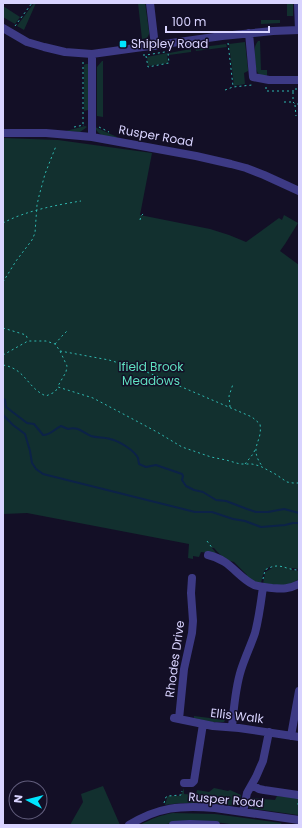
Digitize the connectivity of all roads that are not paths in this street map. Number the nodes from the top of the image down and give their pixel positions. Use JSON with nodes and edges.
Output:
{"nodes":[{"id":1,"x":150,"y":3,"type":"edge"},
{"id":2,"x":298,"y":3,"type":"edge"},
{"id":3,"x":3,"y":28,"type":"edge"},
{"id":4,"x":299,"y":30,"type":"edge"},
{"id":5,"x":249,"y":33,"type":"junction"},
{"id":6,"x":155,"y":46,"type":"junction"},
{"id":7,"x":92,"y":54,"type":"junction"},
{"id":8,"x":297,"y":80,"type":"edge"},
{"id":9,"x":3,"y":133,"type":"edge"},
{"id":10,"x":92,"y":137,"type":"junction"},
{"id":11,"x":158,"y":148,"type":"junction"},
{"id":12,"x":156,"y":157,"type":"dead end"},
{"id":13,"x":299,"y":190,"type":"edge"},
{"id":14,"x":208,"y":554,"type":"dead end"},
{"id":15,"x":192,"y":578,"type":"dead end"},
{"id":16,"x":299,"y":584,"type":"edge"},
{"id":17,"x":262,"y":587,"type":"junction"},
{"id":18,"x":299,"y":691,"type":"edge"},
{"id":19,"x":176,"y":718,"type":"joint"},
{"id":20,"x":203,"y":724,"type":"junction"},
{"id":21,"x":232,"y":727,"type":"junction"},
{"id":22,"x":269,"y":732,"type":"junction"},
{"id":23,"x":295,"y":736,"type":"edge"},
{"id":24,"x":184,"y":783,"type":"road end"},
{"id":25,"x":252,"y":785,"type":"junction"},
{"id":26,"x":298,"y":795,"type":"edge"},
{"id":27,"x":243,"y":812,"type":"junction"},
{"id":28,"x":297,"y":819,"type":"edge"},
{"id":29,"x":129,"y":825,"type":"edge"},
{"id":30,"x":173,"y":825,"type":"edge"},
{"id":31,"x":216,"y":825,"type":"edge"}],
"edges":[{"from":1,"to":6,"type":"street"},
{"from":2,"to":4,"type":"street"},
{"from":3,"to":7,"type":"street"},
{"from":4,"to":5,"type":"street"},
{"from":5,"to":6,"type":"street"},
{"from":5,"to":8,"type":"street"},
{"from":6,"to":7,"type":"street"},
{"from":7,"to":10,"type":"street"},
{"from":9,"to":10,"type":"street","name":"Rusper Road"},
{"from":10,"to":11,"type":"street","name":"Rusper Road"},
{"from":11,"to":12,"type":"street"},
{"from":11,"to":13,"type":"street","name":"Rusper Road"},
{"from":14,"to":17,"type":"street"},
{"from":15,"to":19,"type":"street","name":"Rhodes Drive"},
{"from":16,"to":17,"type":"street"},
{"from":17,"to":21,"type":"street"},
{"from":18,"to":23,"type":"street"},
{"from":19,"to":20,"type":"street","name":"Ellis Walk"},
{"from":20,"to":21,"type":"street","name":"Ellis Walk"},
{"from":20,"to":24,"type":"street"},
{"from":21,"to":22,"type":"street","name":"Ellis Walk"},
{"from":22,"to":23,"type":"street","name":"Ellis Walk"},
{"from":22,"to":25,"type":"street"},
{"from":25,"to":26,"type":"street"},
{"from":25,"to":27,"type":"street"},
{"from":27,"to":28,"type":"street","name":"Rusper Road"},
{"from":27,"to":29,"type":"street","name":"Rusper Road"},
{"from":30,"to":31,"type":"street"}]}
